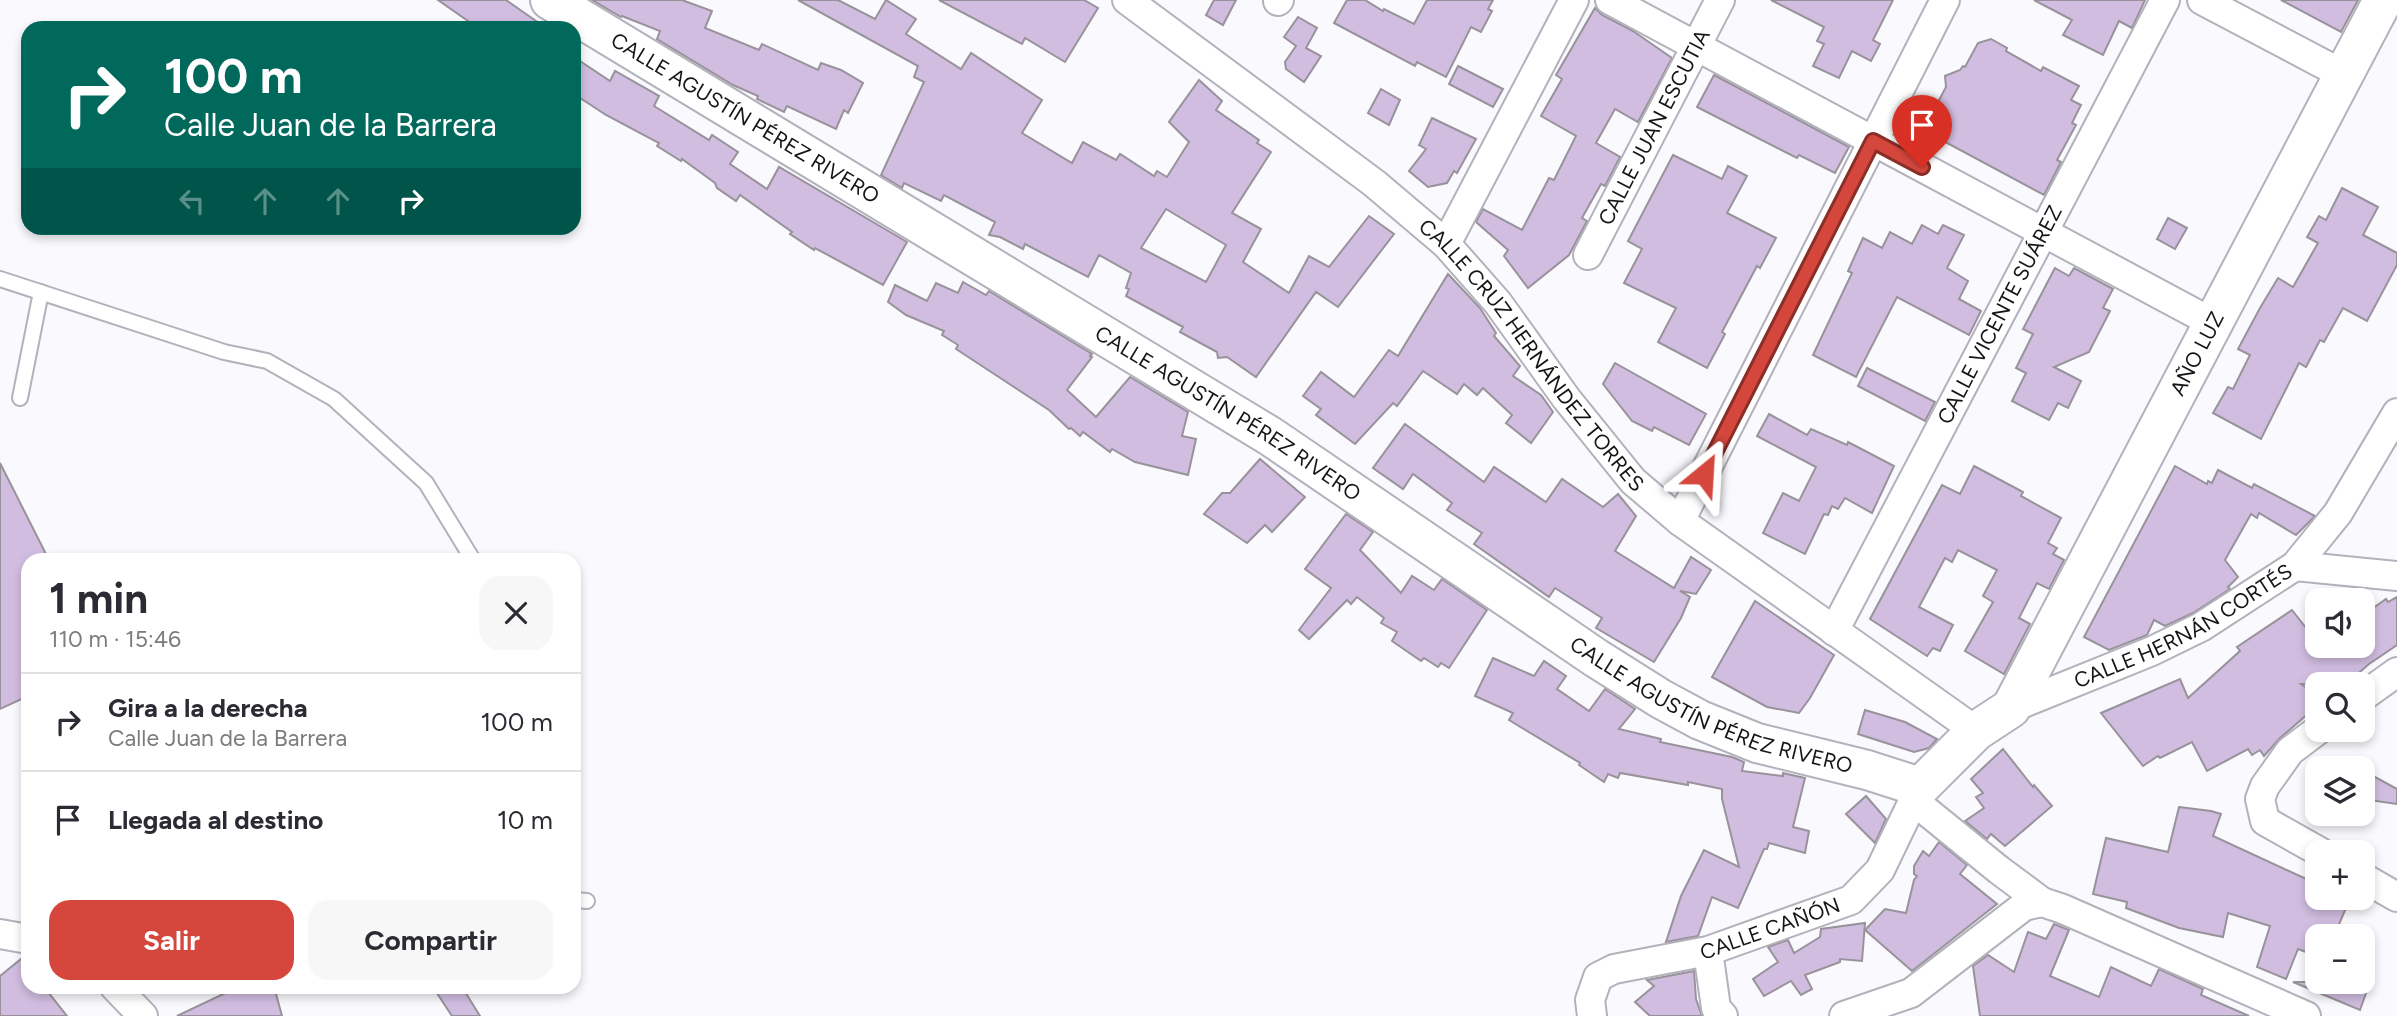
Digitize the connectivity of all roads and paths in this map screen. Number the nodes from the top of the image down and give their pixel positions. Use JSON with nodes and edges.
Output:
{"nodes":[{"id":1,"x":550,"y":0,"type":"edge"},
{"id":2,"x":1127,"y":0,"type":"edge"},
{"id":3,"x":1574,"y":0,"type":"edge"},
{"id":4,"x":1610,"y":0,"type":"edge"},
{"id":5,"x":1720,"y":0,"type":"edge"},
{"id":6,"x":1945,"y":0,"type":"edge"},
{"id":7,"x":2165,"y":0,"type":"edge"},
{"id":8,"x":2202,"y":0,"type":"edge"},
{"id":9,"x":2383,"y":0,"type":"edge"},
{"id":10,"x":1696,"y":46,"type":"junction"},
{"id":11,"x":2344,"y":75,"type":"junction"},
{"id":12,"x":1873,"y":141,"type":"junction"},
{"id":13,"x":2043,"y":232,"type":"junction"},
{"id":14,"x":1446,"y":244,"type":"junction"},
{"id":15,"x":1588,"y":255,"type":"dead end"},
{"id":16,"x":0,"y":279,"type":"edge"},
{"id":17,"x":41,"y":292,"type":"junction"},
{"id":18,"x":2213,"y":323,"type":"junction"},
{"id":19,"x":20,"y":398,"type":"dead end"},
{"id":20,"x":2397,"y":412,"type":"edge"},
{"id":21,"x":1680,"y":521,"type":"junction"},
{"id":22,"x":469,"y":553,"type":"edge"},
{"id":23,"x":2295,"y":566,"type":"junction"},
{"id":24,"x":2397,"y":576,"type":"edge"},
{"id":25,"x":1833,"y":631,"type":"junction"},
{"id":26,"x":2397,"y":672,"type":"edge"},
{"id":27,"x":2377,"y":696,"type":"edge"},
{"id":28,"x":2011,"y":708,"type":"junction"},
{"id":29,"x":1976,"y":731,"type":"junction"},
{"id":30,"x":2305,"y":740,"type":"edge"},
{"id":31,"x":1917,"y":794,"type":"junction"},
{"id":32,"x":2305,"y":844,"type":"edge"},
{"id":33,"x":2375,"y":884,"type":"edge"},
{"id":34,"x":2397,"y":897,"type":"edge"},
{"id":35,"x":2042,"y":902,"type":"junction"},
{"id":36,"x":0,"y":934,"type":"edge"},
{"id":37,"x":21,"y":938,"type":"edge"},
{"id":38,"x":1708,"y":951,"type":"junction"},
{"id":39,"x":122,"y":994,"type":"edge"},
{"id":40,"x":143,"y":1016,"type":"edge"},
{"id":41,"x":1592,"y":1016,"type":"edge"},
{"id":42,"x":1723,"y":1016,"type":"edge"},
{"id":43,"x":1843,"y":1016,"type":"edge"},
{"id":44,"x":2306,"y":1016,"type":"edge"}],
"edges":[{"from":1,"to":31,"type":"main road","name":"CALLE AGUSTÍN PÉREZ RIVERO"},
{"from":2,"to":14,"type":"street","name":"CALLE CRUZ HERNÁNDEZ TORRES"},
{"from":3,"to":14,"type":"street"},
{"from":4,"to":10,"type":"street"},
{"from":5,"to":10,"type":"street","name":"CALLE JUAN ESCUTIA"},
{"from":6,"to":12,"type":"street"},
{"from":7,"to":13,"type":"street","name":"CALLE VICENTE SUÁREZ"},
{"from":8,"to":11,"type":"street"},
{"from":9,"to":11,"type":"main road","name":"AÑO LUZ"},
{"from":10,"to":12,"type":"street"},
{"from":10,"to":15,"type":"street","name":"CALLE JUAN ESCUTIA"},
{"from":11,"to":18,"type":"main road","name":"AÑO LUZ"},
{"from":12,"to":13,"type":"street"},
{"from":12,"to":21,"type":"street"},
{"from":13,"to":18,"type":"street"},
{"from":13,"to":25,"type":"street","name":"CALLE VICENTE SUÁREZ"},
{"from":14,"to":21,"type":"street","name":"CALLE CRUZ HERNÁNDEZ TORRES"},
{"from":16,"to":17,"type":"lane"},
{"from":17,"to":19,"type":"lane"},
{"from":17,"to":22,"type":"lane"},
{"from":18,"to":28,"type":"main road","name":"AÑO LUZ"},
{"from":20,"to":23,"type":"street","name":"CALLE HERNÁN CORTÉS"},
{"from":21,"to":25,"type":"street","name":"CALLE CRUZ HERNÁNDEZ TORRES"},
{"from":23,"to":24,"type":"street"},
{"from":23,"to":28,"type":"street","name":"CALLE HERNÁN CORTÉS"},
{"from":25,"to":29,"type":"street","name":"CALLE CRUZ HERNÁNDEZ TORRES"},
{"from":26,"to":27,"type":"street"},
{"from":28,"to":29,"type":"main road","name":"CALLE HERNÁN CORTÉS"},
{"from":29,"to":31,"type":"main road","name":"CALLE HERNÁN CORTÉS"},
{"from":30,"to":32,"type":"street"},
{"from":31,"to":35,"type":"street","name":"CALLE AGUSTÍN PÉREZ RIVERO"},
{"from":31,"to":38,"type":"street","name":"CALLE CAÑÓN"},
{"from":33,"to":34,"type":"street"},
{"from":35,"to":43,"type":"street"},
{"from":35,"to":44,"type":"street","name":"CALLE AGUSTÍN PÉREZ RIVERO"},
{"from":36,"to":37,"type":"street"},
{"from":38,"to":41,"type":"street","name":"CALLE CAÑÓN"},
{"from":38,"to":42,"type":"street"},
{"from":39,"to":40,"type":"street"}]}
